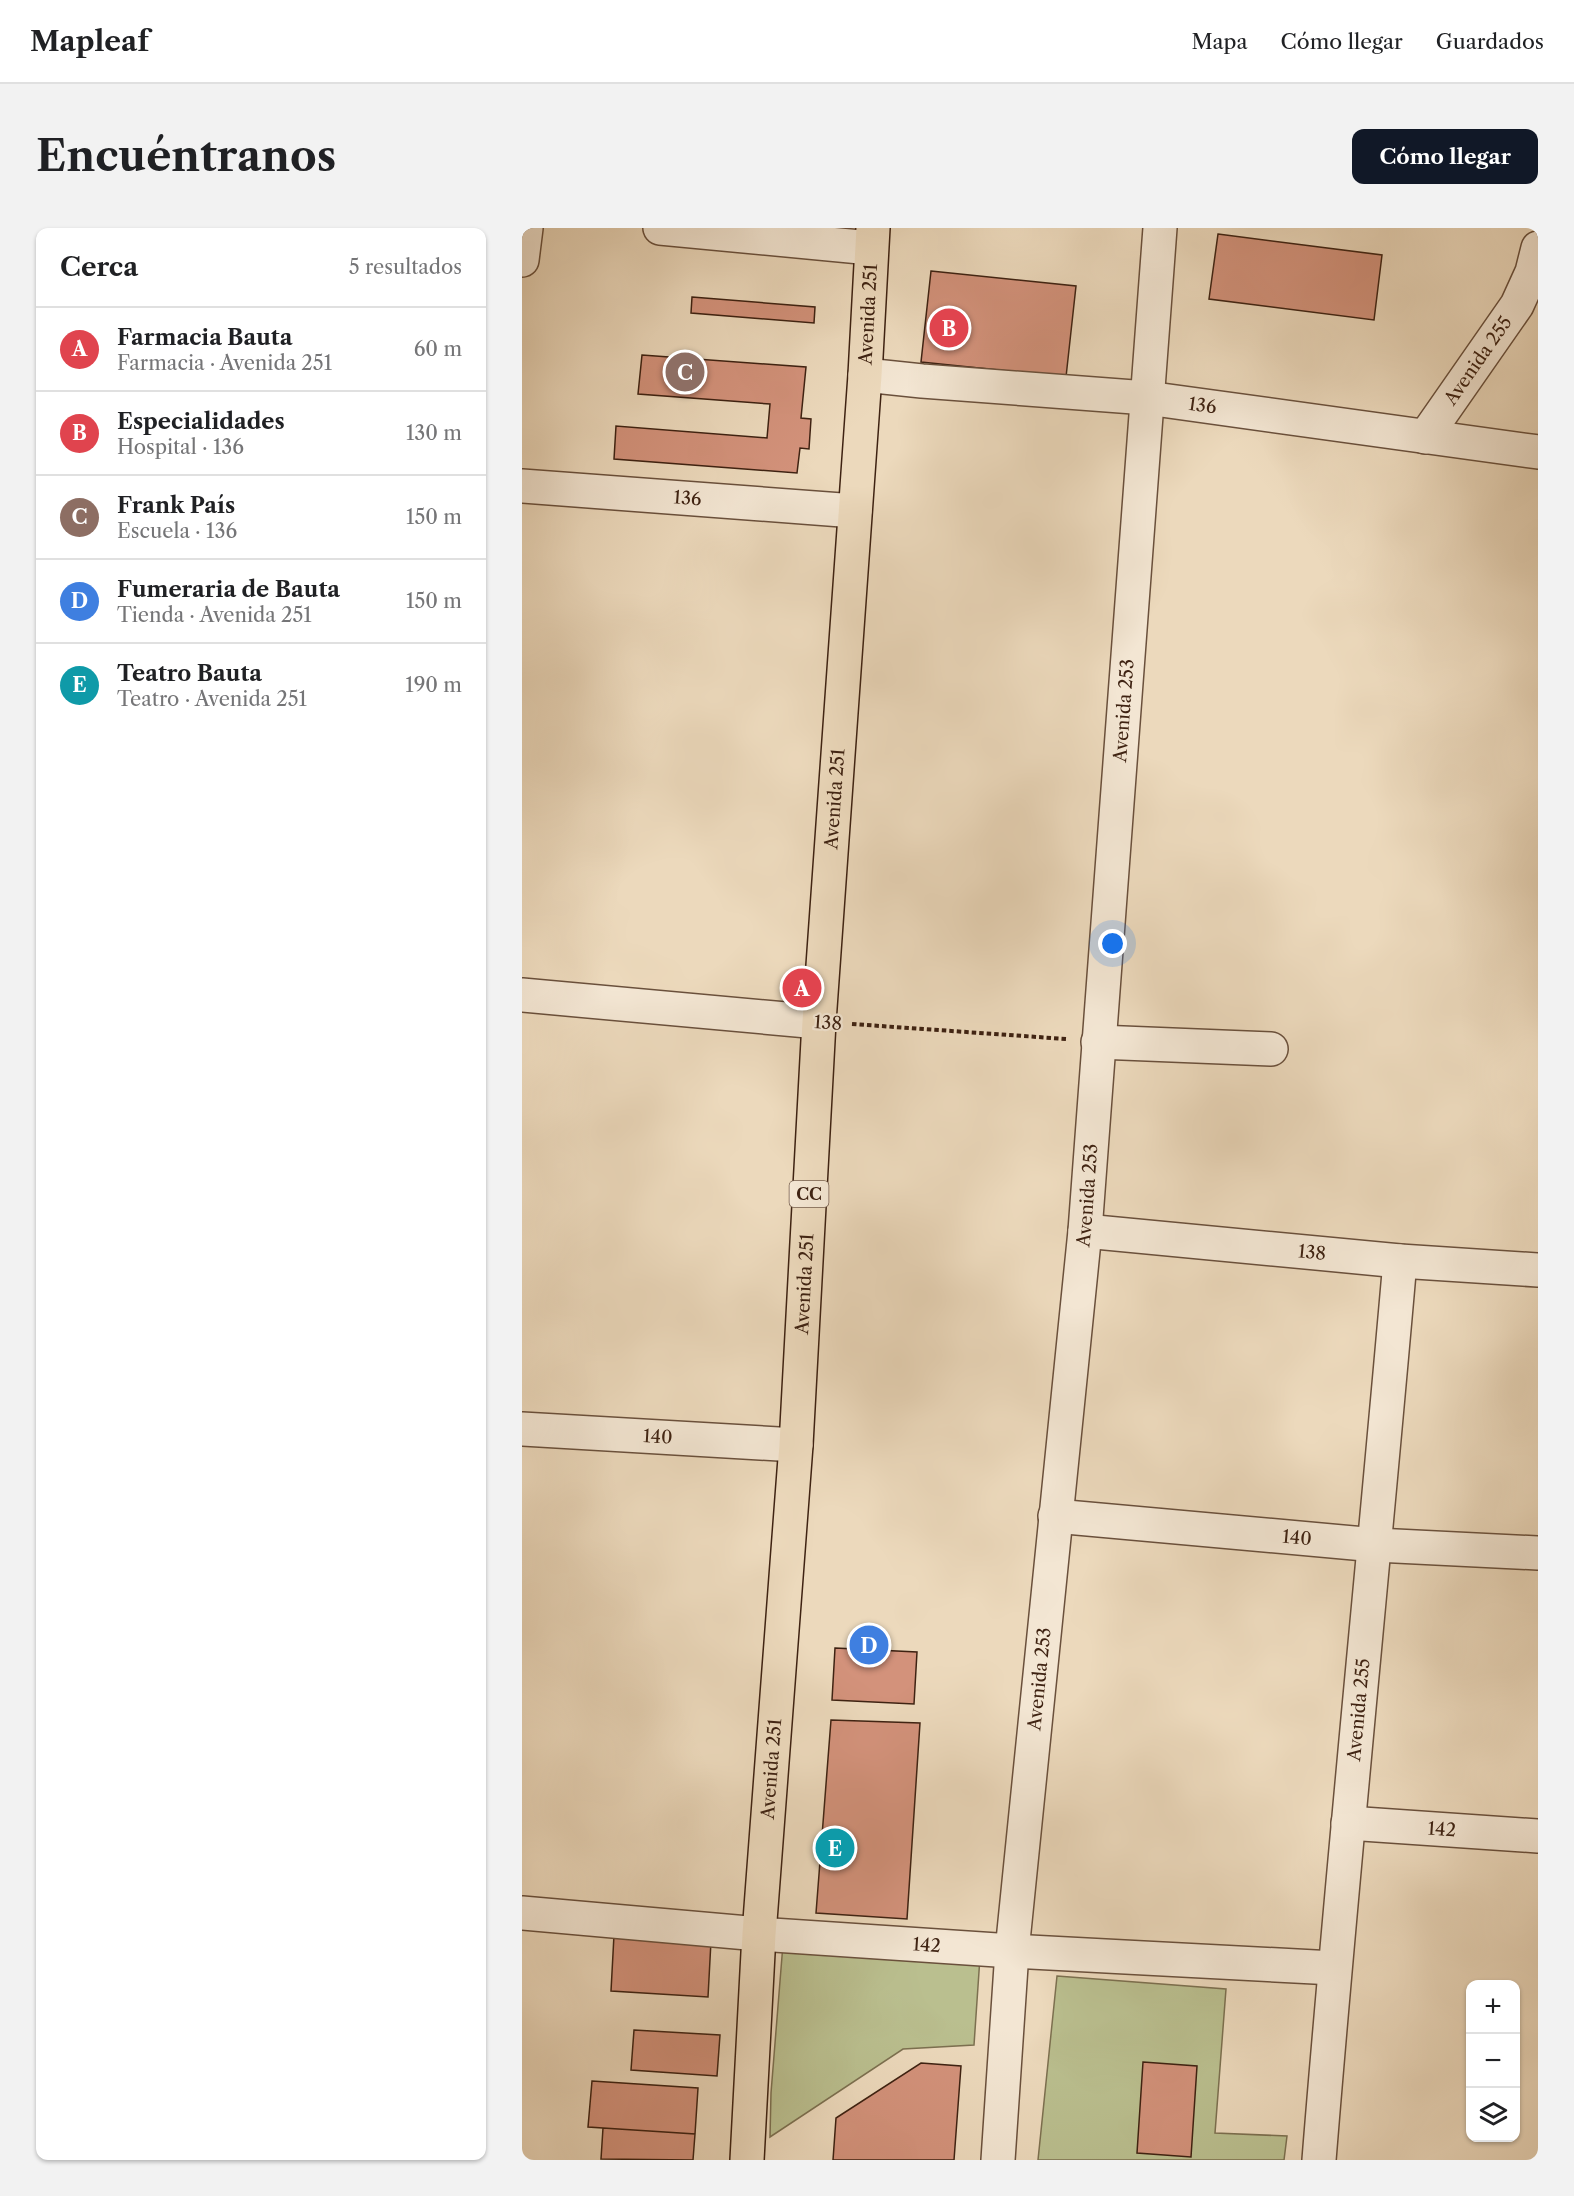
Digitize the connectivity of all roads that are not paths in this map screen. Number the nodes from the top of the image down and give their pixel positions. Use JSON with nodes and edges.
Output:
{"nodes":[{"id":1,"x":526,"y":228,"type":"edge"},
{"id":2,"x":660,"y":228,"type":"edge"},
{"id":3,"x":1160,"y":228,"type":"edge"},
{"id":4,"x":872,"y":238,"type":"edge"},
{"id":5,"x":1538,"y":248,"type":"edge"},
{"id":6,"x":522,"y":260,"type":"edge"},
{"id":7,"x":865,"y":375,"type":"junction"},
{"id":8,"x":1147,"y":399,"type":"junction"},
{"id":9,"x":1425,"y":438,"type":"junction"},
{"id":10,"x":1538,"y":452,"type":"edge"},
{"id":11,"x":522,"y":486,"type":"edge"},
{"id":12,"x":855,"y":511,"type":"junction"},
{"id":13,"x":522,"y":995,"type":"edge"},
{"id":14,"x":819,"y":1022,"type":"junction"},
{"id":15,"x":1098,"y":1042,"type":"junction"},
{"id":16,"x":1271,"y":1049,"type":"dead end"},
{"id":17,"x":1085,"y":1231,"type":"junction"},
{"id":18,"x":1400,"y":1261,"type":"junction"},
{"id":19,"x":1538,"y":1270,"type":"edge"},
{"id":20,"x":522,"y":1429,"type":"edge"},
{"id":21,"x":796,"y":1445,"type":"junction"},
{"id":22,"x":1055,"y":1516,"type":"junction"},
{"id":23,"x":1376,"y":1545,"type":"junction"},
{"id":24,"x":1538,"y":1553,"type":"edge"},
{"id":25,"x":1348,"y":1823,"type":"junction"},
{"id":26,"x":1538,"y":1836,"type":"edge"},
{"id":27,"x":522,"y":1913,"type":"edge"},
{"id":28,"x":759,"y":1934,"type":"junction"},
{"id":29,"x":1012,"y":1951,"type":"junction"},
{"id":30,"x":1334,"y":1968,"type":"junction"},
{"id":31,"x":747,"y":2160,"type":"edge"},
{"id":32,"x":998,"y":2160,"type":"edge"},
{"id":33,"x":1319,"y":2160,"type":"edge"}],
"edges":[{"from":1,"to":6,"type":"street"},
{"from":2,"to":4,"type":"street"},
{"from":3,"to":8,"type":"street","name":"Avenida 253"},
{"from":4,"to":7,"type":"main road","name":"Avenida 251","number":"CC"},
{"from":5,"to":9,"type":"street","name":"Avenida 255"},
{"from":7,"to":8,"type":"street","name":"136"},
{"from":7,"to":12,"type":"main road","name":"Avenida 251","number":"CC"},
{"from":8,"to":9,"type":"street","name":"136"},
{"from":8,"to":15,"type":"street","name":"Avenida 253"},
{"from":9,"to":10,"type":"street","name":"136"},
{"from":11,"to":12,"type":"street","name":"136"},
{"from":12,"to":14,"type":"main road","name":"Avenida 251","number":"CC"},
{"from":13,"to":14,"type":"street","name":"138"},
{"from":14,"to":21,"type":"main road","name":"Avenida 251","number":"CC"},
{"from":15,"to":16,"type":"street"},
{"from":15,"to":17,"type":"street","name":"Avenida 253"},
{"from":17,"to":18,"type":"street","name":"138"},
{"from":17,"to":22,"type":"street","name":"Avenida 253"},
{"from":18,"to":19,"type":"street","name":"138"},
{"from":18,"to":23,"type":"street","name":"Avenida 255"},
{"from":20,"to":21,"type":"street","name":"140"},
{"from":21,"to":28,"type":"main road","name":"Avenida 251","number":"CC"},
{"from":22,"to":23,"type":"street","name":"140"},
{"from":22,"to":29,"type":"street","name":"Avenida 253"},
{"from":23,"to":24,"type":"street","name":"140"},
{"from":23,"to":25,"type":"street","name":"Avenida 255"},
{"from":25,"to":26,"type":"street","name":"142"},
{"from":25,"to":30,"type":"street","name":"Avenida 255"},
{"from":27,"to":28,"type":"street","name":"142"},
{"from":28,"to":29,"type":"street","name":"142"},
{"from":28,"to":31,"type":"main road","name":"Avenida 251","number":"CC"},
{"from":29,"to":30,"type":"street","name":"142"},
{"from":29,"to":32,"type":"street","name":"Avenida 253"},
{"from":30,"to":33,"type":"street","name":"Avenida 255"}]}
